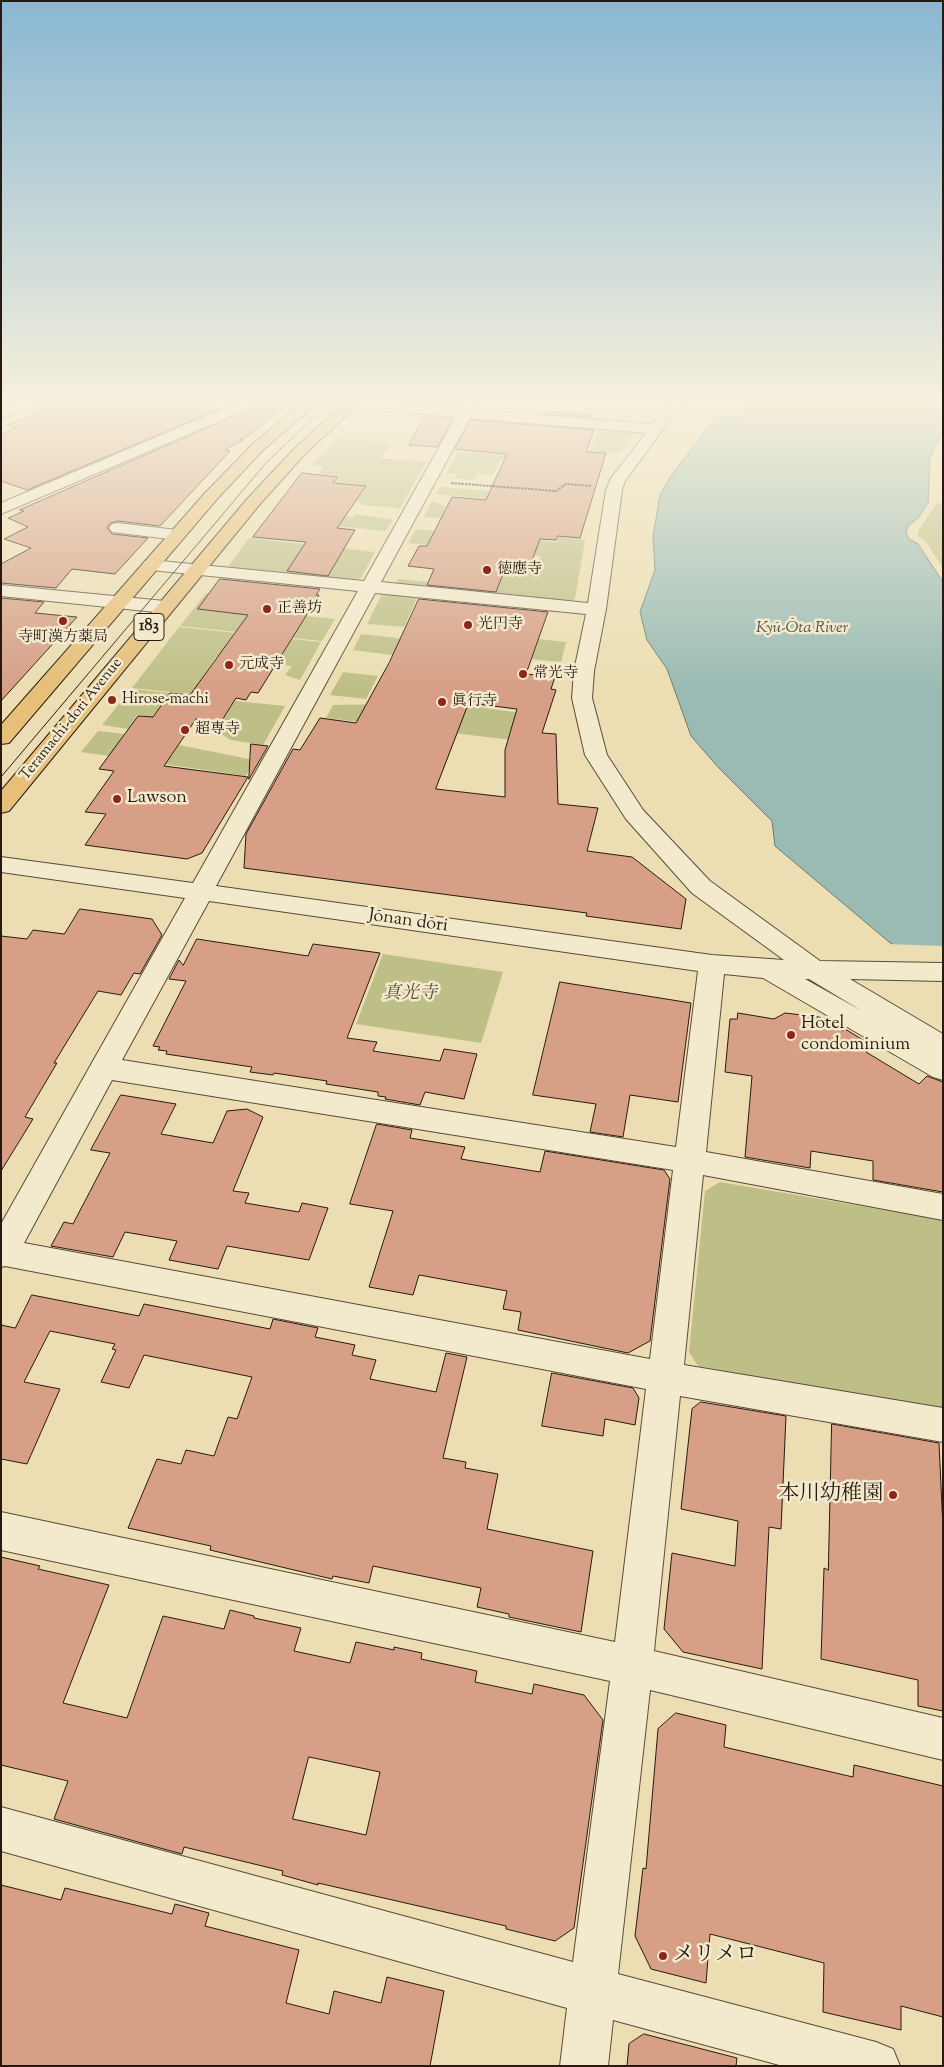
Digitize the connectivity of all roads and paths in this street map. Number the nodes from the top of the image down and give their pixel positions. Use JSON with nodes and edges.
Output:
{"nodes":[{"id":1,"x":210,"y":497,"type":"edge"},
{"id":2,"x":257,"y":497,"type":"edge"},
{"id":3,"x":418,"y":497,"type":"edge"},
{"id":4,"x":613,"y":497,"type":"edge"},
{"id":5,"x":26,"y":498,"type":"edge"},
{"id":6,"x":1,"y":509,"type":"edge"},
{"id":7,"x":118,"y":528,"type":"dead end"},
{"id":8,"x":177,"y":535,"type":"junction"},
{"id":9,"x":151,"y":565,"type":"junction"},
{"id":10,"x":196,"y":570,"type":"junction"},
{"id":11,"x":368,"y":587,"type":"junction"},
{"id":12,"x":1,"y":590,"type":"edge"},
{"id":13,"x":119,"y":602,"type":"junction"},
{"id":14,"x":165,"y":608,"type":"junction"},
{"id":15,"x":597,"y":609,"type":"junction"},
{"id":16,"x":1,"y":738,"type":"edge"},
{"id":17,"x":1,"y":806,"type":"edge"},
{"id":18,"x":1,"y":864,"type":"edge"},
{"id":19,"x":200,"y":893,"type":"junction"},
{"id":20,"x":712,"y":964,"type":"junction"},
{"id":21,"x":767,"y":969,"type":"junction"},
{"id":22,"x":816,"y":971,"type":"junction"},
{"id":23,"x":943,"y":972,"type":"edge"},
{"id":24,"x":943,"y":1047,"type":"edge"},
{"id":25,"x":104,"y":1068,"type":"junction"},
{"id":26,"x":943,"y":1070,"type":"edge"},
{"id":27,"x":690,"y":1161,"type":"junction"},
{"id":28,"x":943,"y":1207,"type":"edge"},
{"id":29,"x":2,"y":1253,"type":"edge"},
{"id":30,"x":664,"y":1377,"type":"junction"},
{"id":31,"x":943,"y":1425,"type":"edge"},
{"id":32,"x":1,"y":1531,"type":"edge"},
{"id":33,"x":632,"y":1666,"type":"junction"},
{"id":34,"x":943,"y":1739,"type":"edge"},
{"id":35,"x":1,"y":1829,"type":"edge"},
{"id":36,"x":592,"y":1991,"type":"junction"},
{"id":37,"x":584,"y":2066,"type":"edge"},
{"id":38,"x":876,"y":2066,"type":"edge"}],
"edges":[{"from":1,"to":8,"type":"highway","number":"183"},
{"from":2,"to":10,"type":"highway","number":"183"},
{"from":3,"to":11,"type":"street"},
{"from":4,"to":15,"type":"street"},
{"from":5,"to":6,"type":"street"},
{"from":7,"to":8,"type":"street"},
{"from":8,"to":9,"type":"highway","number":"183"},
{"from":9,"to":10,"type":"street"},
{"from":9,"to":13,"type":"highway","number":"183"},
{"from":10,"to":11,"type":"street"},
{"from":10,"to":14,"type":"highway","name":"Teramachi-dori Avenue","number":"183"},
{"from":11,"to":15,"type":"street"},
{"from":11,"to":19,"type":"street"},
{"from":12,"to":13,"type":"street"},
{"from":13,"to":14,"type":"street"},
{"from":13,"to":16,"type":"highway","number":"183"},
{"from":14,"to":17,"type":"highway","name":"Teramachi-dori Avenue","number":"183"},
{"from":15,"to":22,"type":"street"},
{"from":18,"to":19,"type":"street","name":"Jōnan dōri"},
{"from":19,"to":20,"type":"street","name":"Jōnan dōri"},
{"from":19,"to":25,"type":"street"},
{"from":20,"to":21,"type":"street","name":"Jōnan dōri"},
{"from":20,"to":27,"type":"street"},
{"from":21,"to":22,"type":"street","name":"Jōnan dōri"},
{"from":21,"to":26,"type":"street"},
{"from":22,"to":23,"type":"street","name":"Jōnan dōri"},
{"from":22,"to":24,"type":"street"},
{"from":25,"to":27,"type":"street"},
{"from":25,"to":29,"type":"street"},
{"from":27,"to":28,"type":"street"},
{"from":27,"to":30,"type":"street"},
{"from":29,"to":30,"type":"street"},
{"from":30,"to":31,"type":"street"},
{"from":30,"to":33,"type":"street"},
{"from":32,"to":33,"type":"street"},
{"from":33,"to":34,"type":"street"},
{"from":33,"to":36,"type":"street"},
{"from":35,"to":36,"type":"street"},
{"from":36,"to":37,"type":"street"},
{"from":36,"to":38,"type":"street"}]}
